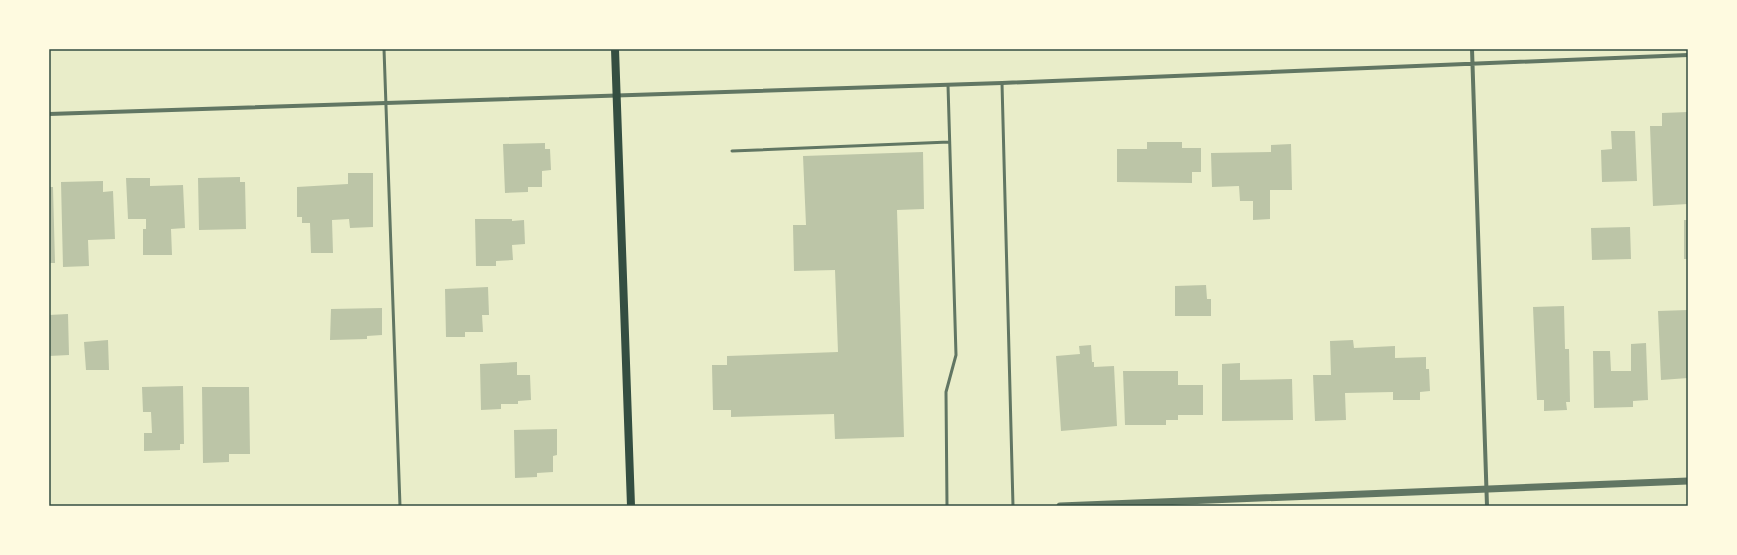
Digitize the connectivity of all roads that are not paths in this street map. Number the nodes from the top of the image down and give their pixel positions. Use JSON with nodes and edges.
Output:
{"nodes":[{"id":1,"x":384,"y":49,"type":"edge"},
{"id":2,"x":615,"y":49,"type":"edge"},
{"id":3,"x":1472,"y":49,"type":"edge"},
{"id":4,"x":1688,"y":55,"type":"edge"},
{"id":5,"x":1473,"y":64,"type":"junction"},
{"id":6,"x":1002,"y":83,"type":"junction"},
{"id":7,"x":948,"y":85,"type":"junction"},
{"id":8,"x":617,"y":96,"type":"junction"},
{"id":9,"x":386,"y":104,"type":"junction"},
{"id":10,"x":49,"y":114,"type":"edge"},
{"id":11,"x":949,"y":142,"type":"junction"},
{"id":12,"x":732,"y":151,"type":"dead end"},
{"id":13,"x":1688,"y":481,"type":"edge"},
{"id":14,"x":1487,"y":489,"type":"junction"},
{"id":15,"x":400,"y":506,"type":"edge"},
{"id":16,"x":631,"y":506,"type":"edge"},
{"id":17,"x":947,"y":506,"type":"edge"},
{"id":18,"x":1013,"y":506,"type":"edge"},
{"id":19,"x":1060,"y":506,"type":"edge"},
{"id":20,"x":1487,"y":506,"type":"edge"}],
"edges":[{"from":1,"to":9,"type":"lane"},
{"from":2,"to":8,"type":"main road"},
{"from":3,"to":5,"type":"street"},
{"from":4,"to":5,"type":"street"},
{"from":5,"to":6,"type":"street"},
{"from":5,"to":14,"type":"street"},
{"from":6,"to":7,"type":"street"},
{"from":6,"to":18,"type":"lane"},
{"from":7,"to":8,"type":"street"},
{"from":7,"to":11,"type":"lane"},
{"from":8,"to":9,"type":"street"},
{"from":8,"to":16,"type":"main road"},
{"from":9,"to":10,"type":"street"},
{"from":9,"to":15,"type":"lane"},
{"from":11,"to":12,"type":"lane"},
{"from":11,"to":17,"type":"lane"},
{"from":13,"to":14,"type":"street"},
{"from":14,"to":19,"type":"street"},
{"from":14,"to":20,"type":"street"}]}
